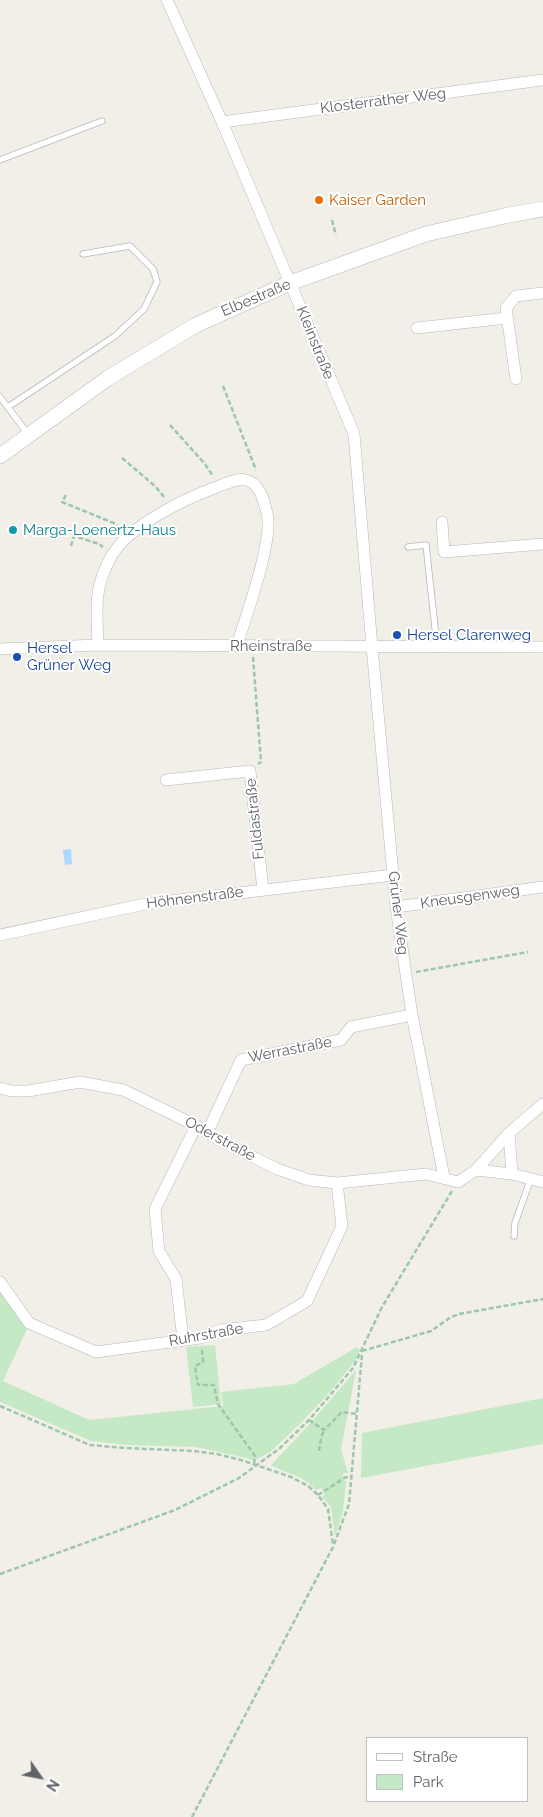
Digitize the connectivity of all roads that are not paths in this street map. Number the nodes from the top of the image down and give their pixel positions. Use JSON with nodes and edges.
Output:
{"nodes":[{"id":1,"x":167,"y":0,"type":"edge"},
{"id":2,"x":543,"y":80,"type":"edge"},
{"id":3,"x":102,"y":121,"type":"dead end"},
{"id":4,"x":222,"y":122,"type":"junction"},
{"id":5,"x":0,"y":160,"type":"edge"},
{"id":6,"x":543,"y":209,"type":"edge"},
{"id":7,"x":83,"y":254,"type":"dead end"},
{"id":8,"x":290,"y":283,"type":"junction"},
{"id":9,"x":543,"y":293,"type":"edge"},
{"id":10,"x":507,"y":318,"type":"junction"},
{"id":11,"x":416,"y":328,"type":"dead end"},
{"id":12,"x":516,"y":379,"type":"dead end"},
{"id":13,"x":0,"y":397,"type":"edge"},
{"id":14,"x":8,"y":407,"type":"junction"},
{"id":15,"x":28,"y":434,"type":"junction"},
{"id":16,"x":0,"y":456,"type":"edge"},
{"id":17,"x":442,"y":522,"type":"dead end"},
{"id":18,"x":543,"y":544,"type":"edge"},
{"id":19,"x":408,"y":547,"type":"dead end"},
{"id":20,"x":98,"y":645,"type":"junction"},
{"id":21,"x":237,"y":645,"type":"junction"},
{"id":22,"x":437,"y":646,"type":"junction"},
{"id":23,"x":372,"y":647,"type":"junction"},
{"id":24,"x":543,"y":647,"type":"edge"},
{"id":25,"x":0,"y":649,"type":"edge"},
{"id":26,"x":166,"y":780,"type":"dead end"},
{"id":27,"x":393,"y":875,"type":"junction"},
{"id":28,"x":543,"y":887,"type":"edge"},
{"id":29,"x":262,"y":890,"type":"junction"},
{"id":30,"x":396,"y":907,"type":"junction"},
{"id":31,"x":0,"y":935,"type":"edge"},
{"id":32,"x":412,"y":1015,"type":"junction"},
{"id":33,"x":0,"y":1088,"type":"edge"},
{"id":34,"x":543,"y":1104,"type":"edge"},
{"id":35,"x":196,"y":1126,"type":"junction"},
{"id":36,"x":207,"y":1133,"type":"junction"},
{"id":37,"x":509,"y":1133,"type":"junction"},
{"id":38,"x":476,"y":1170,"type":"junction"},
{"id":39,"x":512,"y":1174,"type":"junction"},
{"id":40,"x":444,"y":1177,"type":"junction"},
{"id":41,"x":531,"y":1178,"type":"junction"},
{"id":42,"x":543,"y":1182,"type":"edge"},
{"id":43,"x":337,"y":1183,"type":"junction"},
{"id":44,"x":514,"y":1236,"type":"dead end"},
{"id":45,"x":0,"y":1282,"type":"edge"},
{"id":46,"x":184,"y":1340,"type":"junction"}],
"edges":[{"from":1,"to":4,"type":"street","name":"Kleinstraße"},
{"from":2,"to":4,"type":"street","name":"Klosterrather Weg"},
{"from":3,"to":5,"type":"lane"},
{"from":4,"to":8,"type":"street","name":"Kleinstraße"},
{"from":6,"to":8,"type":"main road","name":"Elbestraße"},
{"from":7,"to":14,"type":"lane"},
{"from":8,"to":15,"type":"main road","name":"Elbestraße"},
{"from":8,"to":23,"type":"street","name":"Kleinstraße"},
{"from":9,"to":10,"type":"street"},
{"from":10,"to":11,"type":"street"},
{"from":10,"to":12,"type":"street"},
{"from":13,"to":14,"type":"lane"},
{"from":14,"to":15,"type":"lane"},
{"from":15,"to":16,"type":"main road","name":"Elbestraße"},
{"from":17,"to":18,"type":"street"},
{"from":19,"to":22,"type":"lane"},
{"from":20,"to":21,"type":"street","name":"Rheinstraße"},
{"from":20,"to":21,"type":"street"},
{"from":20,"to":25,"type":"street","name":"Rheinstraße"},
{"from":21,"to":23,"type":"street","name":"Rheinstraße"},
{"from":22,"to":23,"type":"street","name":"Rheinstraße"},
{"from":22,"to":24,"type":"street","name":"Rheinstraße"},
{"from":23,"to":27,"type":"street","name":"Grüner Weg"},
{"from":26,"to":29,"type":"street","name":"Fuldastraße"},
{"from":27,"to":29,"type":"street","name":"Höhnenstraße"},
{"from":27,"to":30,"type":"street","name":"Grüner Weg"},
{"from":28,"to":30,"type":"street","name":"Kneusgenweg"},
{"from":29,"to":31,"type":"street","name":"Höhnenstraße"},
{"from":30,"to":32,"type":"street","name":"Grüner Weg"},
{"from":32,"to":36,"type":"street","name":"Werrastraße"},
{"from":32,"to":40,"type":"street","name":"Grüner Weg"},
{"from":33,"to":35,"type":"street","name":"Oderstraße"},
{"from":34,"to":37,"type":"street"},
{"from":35,"to":36,"type":"street","name":"Oderstraße"},
{"from":35,"to":46,"type":"street"},
{"from":36,"to":43,"type":"street","name":"Oderstraße"},
{"from":37,"to":38,"type":"street"},
{"from":37,"to":39,"type":"street"},
{"from":38,"to":39,"type":"street"},
{"from":38,"to":40,"type":"street","name":"Oderstraße"},
{"from":39,"to":41,"type":"street"},
{"from":40,"to":43,"type":"street","name":"Oderstraße"},
{"from":41,"to":42,"type":"street"},
{"from":41,"to":44,"type":"lane"},
{"from":43,"to":46,"type":"street","name":"Ruhrstraße"},
{"from":45,"to":46,"type":"street","name":"Ruhrstraße"}]}
